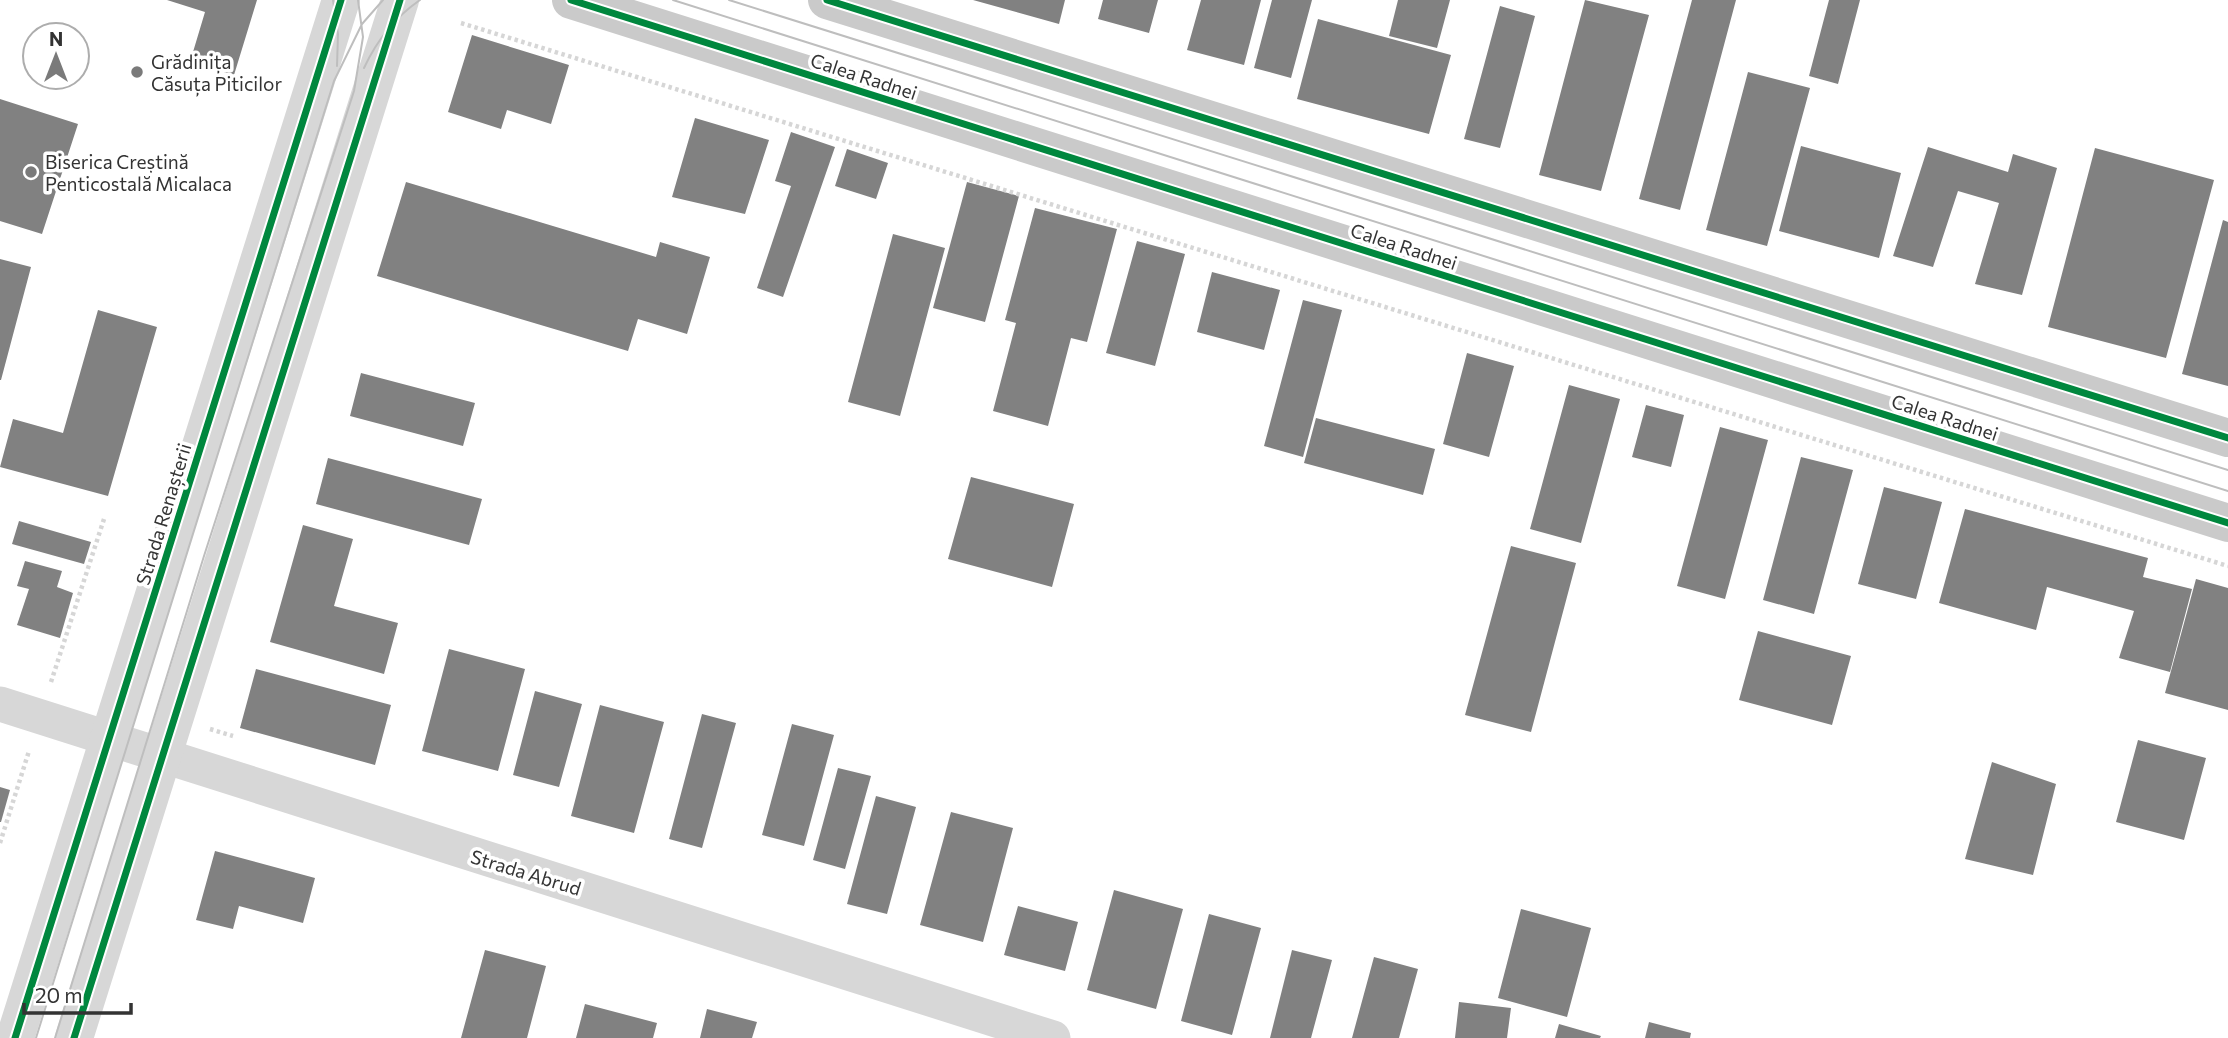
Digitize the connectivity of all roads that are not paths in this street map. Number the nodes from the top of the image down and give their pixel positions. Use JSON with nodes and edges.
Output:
{"nodes":[{"id":1,"x":341,"y":0,"type":"edge"},
{"id":2,"x":400,"y":0,"type":"edge"},
{"id":3,"x":572,"y":0,"type":"edge"},
{"id":4,"x":827,"y":0,"type":"edge"},
{"id":5,"x":2228,"y":438,"type":"edge"},
{"id":6,"x":2228,"y":523,"type":"edge"},
{"id":7,"x":0,"y":704,"type":"edge"},
{"id":8,"x":109,"y":738,"type":"junction"},
{"id":9,"x":164,"y":756,"type":"junction"},
{"id":10,"x":15,"y":1038,"type":"edge"},
{"id":11,"x":74,"y":1038,"type":"edge"},
{"id":12,"x":1053,"y":1038,"type":"edge"}],
"edges":[{"from":1,"to":8,"type":"street","name":"Strada Renașterii"},
{"from":2,"to":9,"type":"street"},
{"from":3,"to":6,"type":"main road","name":"Calea Radnei"},
{"from":4,"to":5,"type":"main road"},
{"from":7,"to":8,"type":"street","name":"Strada Abrud"},
{"from":8,"to":9,"type":"street","name":"Strada Abrud"},
{"from":8,"to":10,"type":"street","name":"Strada Renașterii"},
{"from":9,"to":11,"type":"street"},
{"from":9,"to":12,"type":"street","name":"Strada Abrud"}]}
